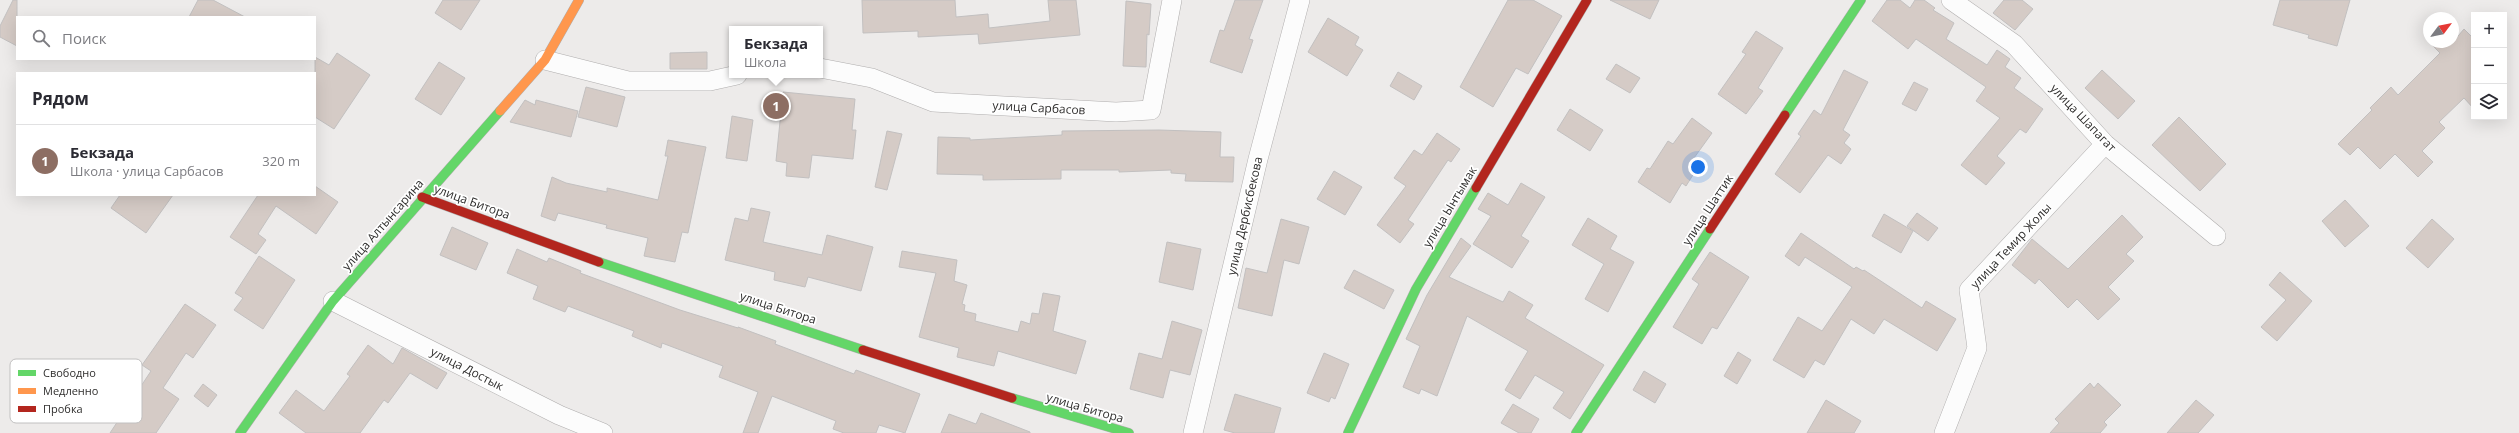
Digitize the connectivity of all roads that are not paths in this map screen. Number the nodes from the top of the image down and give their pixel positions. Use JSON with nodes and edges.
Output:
{"nodes":[{"id":1,"x":579,"y":0,"type":"edge"},
{"id":2,"x":1172,"y":0,"type":"edge"},
{"id":3,"x":1300,"y":0,"type":"edge"},
{"id":4,"x":1587,"y":0,"type":"edge"},
{"id":5,"x":1861,"y":0,"type":"edge"},
{"id":6,"x":1951,"y":0,"type":"edge"},
{"id":7,"x":545,"y":60,"type":"junction"},
{"id":8,"x":823,"y":69,"type":"edge"},
{"id":9,"x":729,"y":77,"type":"edge"},
{"id":10,"x":2105,"y":144,"type":"junction"},
{"id":11,"x":422,"y":197,"type":"junction"},
{"id":12,"x":2216,"y":236,"type":"dead end"},
{"id":13,"x":333,"y":301,"type":"junction"},
{"id":14,"x":240,"y":433,"type":"edge"},
{"id":15,"x":603,"y":433,"type":"edge"},
{"id":16,"x":1129,"y":433,"type":"edge"},
{"id":17,"x":1193,"y":433,"type":"edge"},
{"id":18,"x":1348,"y":433,"type":"edge"},
{"id":19,"x":1576,"y":433,"type":"edge"},
{"id":20,"x":1944,"y":433,"type":"edge"}],
"edges":[{"from":1,"to":7,"type":"street","name":"улица Алтынсарина"},
{"from":2,"to":8,"type":"street","name":"улица Сарбасов"},
{"from":3,"to":17,"type":"street","name":"улица Дербисбекова"},
{"from":4,"to":18,"type":"street","name":"улица Ынтымак"},
{"from":5,"to":19,"type":"street","name":"улица Шаттик"},
{"from":6,"to":10,"type":"street","name":"улица Шапагат"},
{"from":7,"to":9,"type":"street"},
{"from":7,"to":11,"type":"street","name":"улица Алтынсарина"},
{"from":10,"to":12,"type":"street","name":"улица Шапагат"},
{"from":10,"to":20,"type":"street","name":"улица Темир Жолы"},
{"from":11,"to":13,"type":"street","name":"улица Алтынсарина"},
{"from":11,"to":16,"type":"street","name":"улица Битора"},
{"from":13,"to":14,"type":"street","name":"улица Алтынсарина"},
{"from":13,"to":15,"type":"street","name":"улица Достык"}]}
